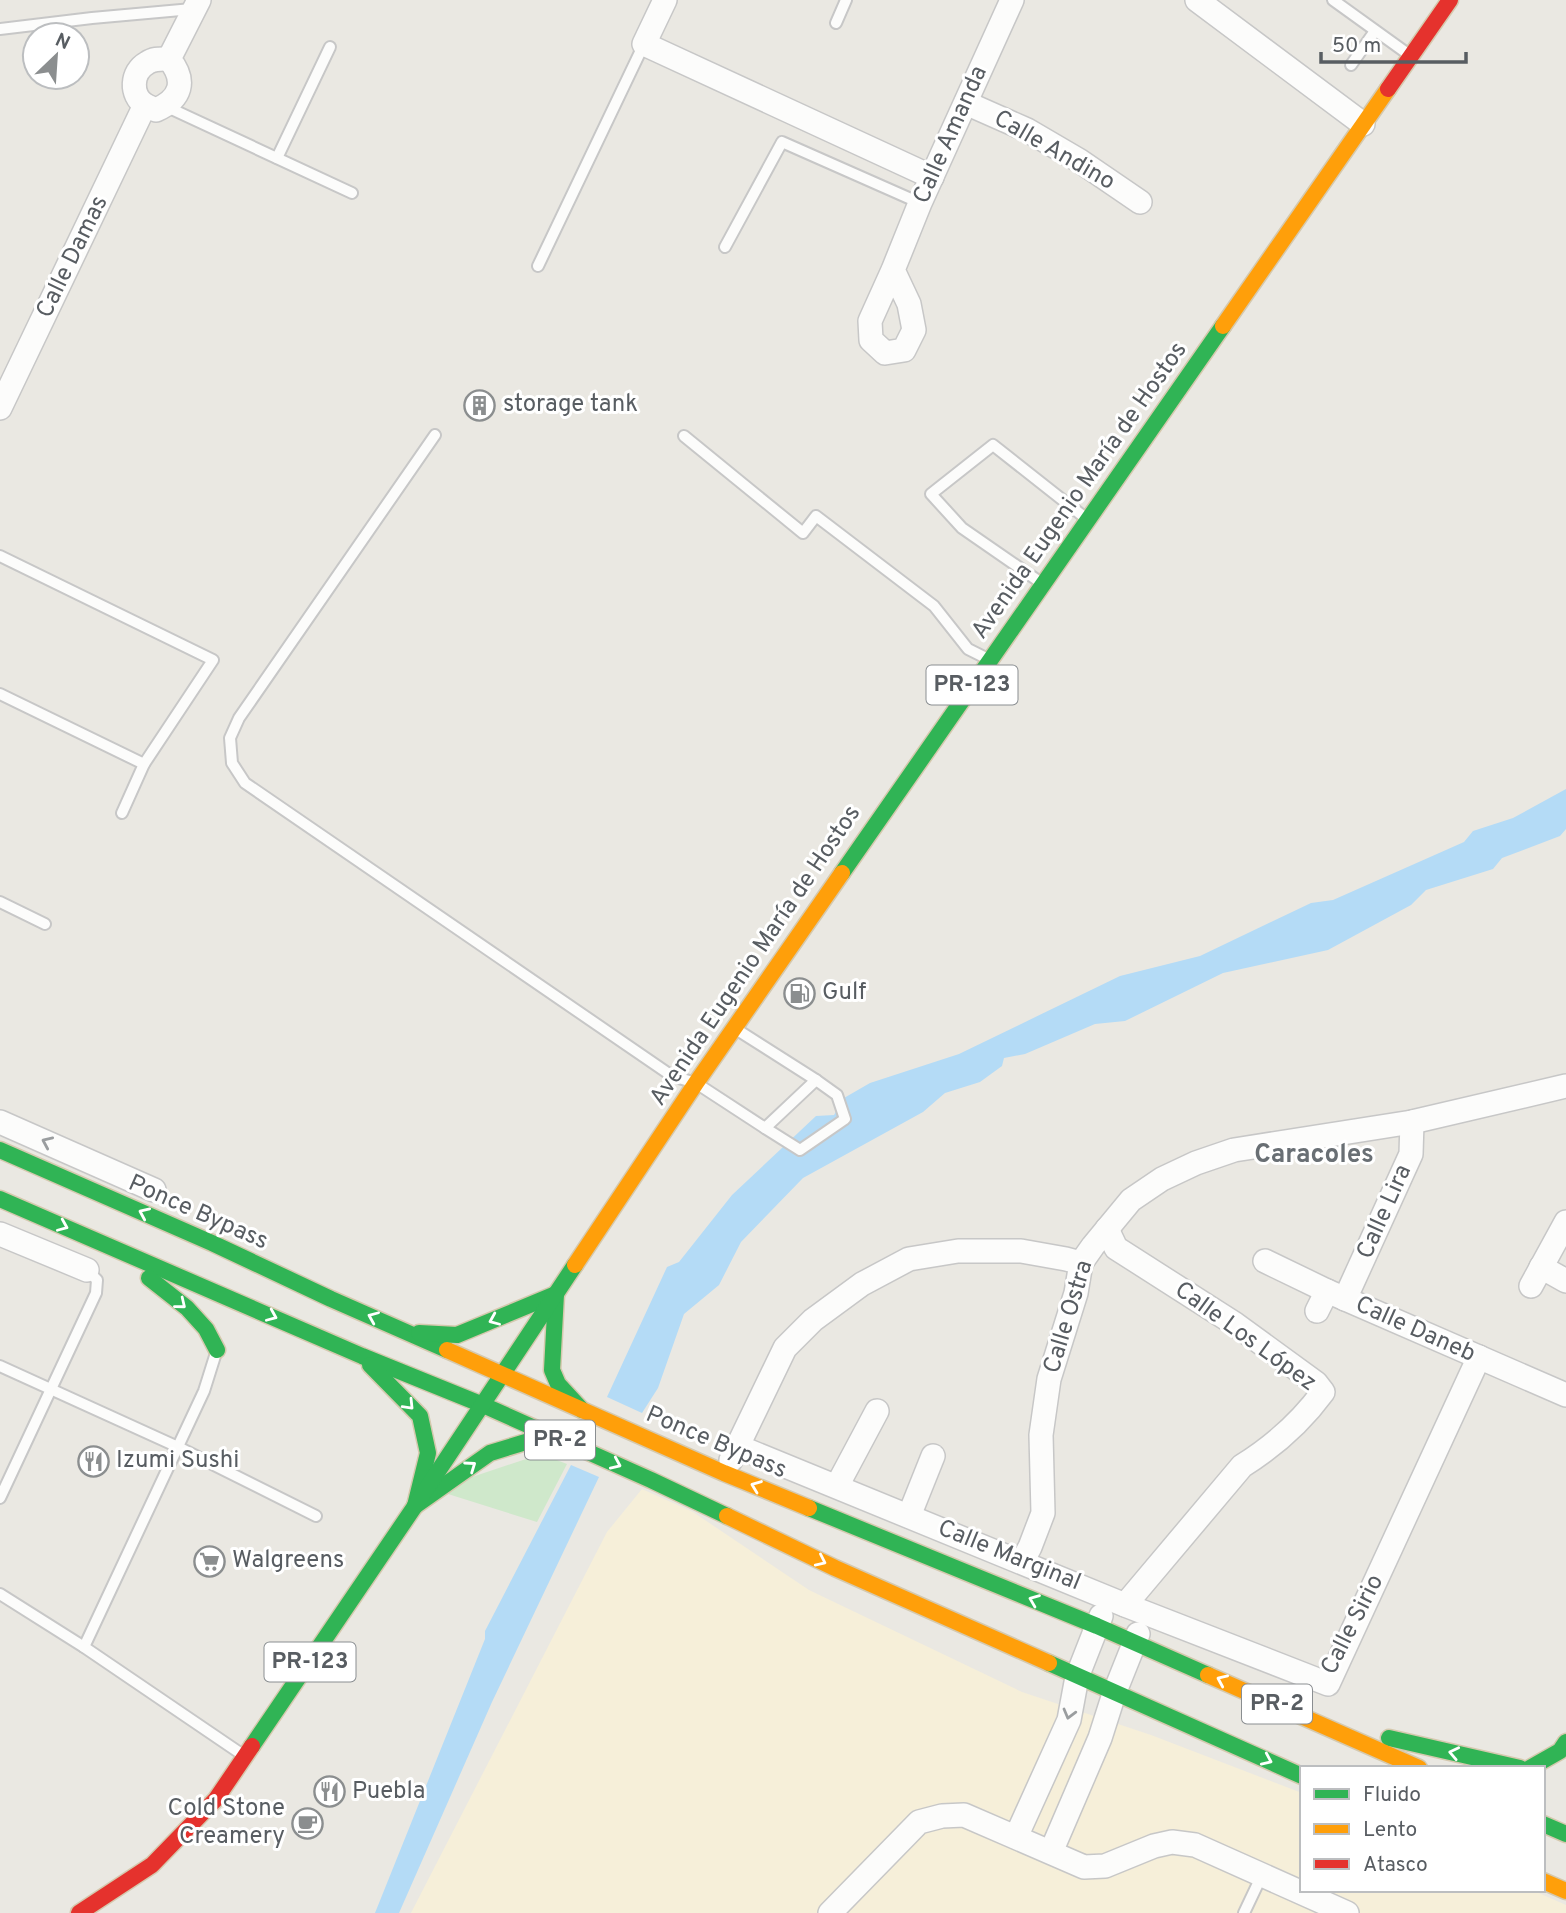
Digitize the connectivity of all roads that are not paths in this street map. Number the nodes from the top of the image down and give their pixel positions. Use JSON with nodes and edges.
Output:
{"nodes":[{"id":1,"x":665,"y":0,"type":"edge"},
{"id":2,"x":846,"y":0,"type":"edge"},
{"id":3,"x":1012,"y":0,"type":"edge"},
{"id":4,"x":1197,"y":0,"type":"edge"},
{"id":5,"x":1333,"y":0,"type":"edge"},
{"id":6,"x":1450,"y":0,"type":"edge"},
{"id":7,"x":197,"y":5,"type":"edge"},
{"id":8,"x":836,"y":23,"type":"dead end"},
{"id":9,"x":0,"y":29,"type":"edge"},
{"id":10,"x":1375,"y":31,"type":"junction"},
{"id":11,"x":644,"y":44,"type":"junction"},
{"id":12,"x":330,"y":47,"type":"dead end"},
{"id":13,"x":1410,"y":55,"type":"junction"},
{"id":14,"x":169,"y":59,"type":"junction"},
{"id":15,"x":1350,"y":65,"type":"dead end"},
{"id":16,"x":966,"y":103,"type":"junction"},
{"id":17,"x":155,"y":105,"type":"junction"},
{"id":18,"x":1363,"y":124,"type":"junction"},
{"id":19,"x":277,"y":158,"type":"junction"},
{"id":20,"x":932,"y":177,"type":"junction"},
{"id":21,"x":352,"y":193,"type":"dead end"},
{"id":22,"x":1140,"y":202,"type":"dead end"},
{"id":23,"x":920,"y":203,"type":"junction"},
{"id":24,"x":725,"y":247,"type":"dead end"},
{"id":25,"x":538,"y":265,"type":"dead end"},
{"id":26,"x":893,"y":270,"type":"dead end"},
{"id":27,"x":0,"y":408,"type":"edge"},
{"id":28,"x":435,"y":435,"type":"dead end"},
{"id":29,"x":684,"y":436,"type":"dead end"},
{"id":30,"x":1088,"y":519,"type":"junction"},
{"id":31,"x":0,"y":556,"type":"edge"},
{"id":32,"x":1043,"y":583,"type":"junction"},
{"id":33,"x":989,"y":660,"type":"junction"},
{"id":34,"x":0,"y":694,"type":"edge"},
{"id":35,"x":144,"y":764,"type":"junction"},
{"id":36,"x":122,"y":813,"type":"dead end"},
{"id":37,"x":0,"y":902,"type":"edge"},
{"id":38,"x":45,"y":924,"type":"dead end"},
{"id":39,"x":734,"y":1028,"type":"junction"},
{"id":40,"x":816,"y":1080,"type":"junction"},
{"id":41,"x":696,"y":1083,"type":"junction"},
{"id":42,"x":1566,"y":1086,"type":"edge"},
{"id":43,"x":0,"y":1122,"type":"edge"},
{"id":44,"x":1412,"y":1122,"type":"junction"},
{"id":45,"x":765,"y":1128,"type":"junction"},
{"id":46,"x":0,"y":1150,"type":"edge"},
{"id":47,"x":0,"y":1199,"type":"edge"},
{"id":48,"x":167,"y":1201,"type":"joint"},
{"id":49,"x":1566,"y":1222,"type":"edge"},
{"id":50,"x":1107,"y":1229,"type":"junction"},
{"id":51,"x":0,"y":1234,"type":"edge"},
{"id":52,"x":212,"y":1243,"type":"junction"},
{"id":53,"x":109,"y":1246,"type":"junction"},
{"id":54,"x":1265,"y":1261,"type":"dead end"},
{"id":55,"x":1081,"y":1264,"type":"junction"},
{"id":56,"x":87,"y":1270,"type":"joint"},
{"id":57,"x":1566,"y":1281,"type":"edge"},
{"id":58,"x":556,"y":1294,"type":"junction"},
{"id":59,"x":1330,"y":1300,"type":"junction"},
{"id":60,"x":409,"y":1332,"type":"junction"},
{"id":61,"x":217,"y":1350,"type":"joint"},
{"id":62,"x":362,"y":1356,"type":"junction"},
{"id":63,"x":1479,"y":1357,"type":"junction"},
{"id":64,"x":0,"y":1366,"type":"edge"},
{"id":65,"x":503,"y":1375,"type":"junction"},
{"id":66,"x":51,"y":1389,"type":"junction"},
{"id":67,"x":1566,"y":1395,"type":"edge"},
{"id":68,"x":483,"y":1405,"type":"junction"},
{"id":69,"x":583,"y":1411,"type":"junction"},
{"id":70,"x":877,"y":1411,"type":"dead end"},
{"id":71,"x":555,"y":1437,"type":"junction"},
{"id":72,"x":178,"y":1447,"type":"junction"},
{"id":73,"x":739,"y":1447,"type":"junction"},
{"id":74,"x":933,"y":1456,"type":"dead end"},
{"id":75,"x":724,"y":1474,"type":"junction"},
{"id":76,"x":837,"y":1486,"type":"junction"},
{"id":77,"x":0,"y":1498,"type":"edge"},
{"id":78,"x":415,"y":1506,"type":"junction"},
{"id":79,"x":316,"y":1516,"type":"dead end"},
{"id":80,"x":909,"y":1516,"type":"junction"},
{"id":81,"x":1022,"y":1562,"type":"junction"},
{"id":82,"x":0,"y":1594,"type":"edge"},
{"id":83,"x":1126,"y":1604,"type":"junction"},
{"id":84,"x":1097,"y":1626,"type":"junction"},
{"id":85,"x":1135,"y":1642,"type":"junction"},
{"id":86,"x":85,"y":1647,"type":"junction"},
{"id":87,"x":1077,"y":1677,"type":"junction"},
{"id":88,"x":1114,"y":1694,"type":"junction"},
{"id":89,"x":1313,"y":1720,"type":"junction"},
{"id":90,"x":1566,"y":1742,"type":"edge"},
{"id":91,"x":245,"y":1757,"type":"junction"},
{"id":92,"x":1415,"y":1766,"type":"edge"},
{"id":93,"x":1511,"y":1766,"type":"edge"},
{"id":94,"x":1534,"y":1766,"type":"edge"},
{"id":95,"x":1300,"y":1775,"type":"edge"},
{"id":96,"x":1545,"y":1825,"type":"edge"},
{"id":97,"x":1566,"y":1833,"type":"edge"},
{"id":98,"x":1016,"y":1837,"type":"junction"},
{"id":99,"x":1051,"y":1852,"type":"junction"},
{"id":100,"x":1262,"y":1875,"type":"junction"},
{"id":101,"x":1545,"y":1882,"type":"edge"},
{"id":102,"x":1566,"y":1891,"type":"edge"},
{"id":103,"x":1300,"y":1892,"type":"edge"},
{"id":104,"x":1300,"y":1892,"type":"edge"},
{"id":105,"x":79,"y":1913,"type":"edge"},
{"id":106,"x":830,"y":1913,"type":"edge"},
{"id":107,"x":1244,"y":1913,"type":"edge"},
{"id":108,"x":1347,"y":1913,"type":"edge"}],
"edges":[{"from":1,"to":11,"type":"street"},
{"from":2,"to":8,"type":"lane"},
{"from":3,"to":16,"type":"street","name":"Calle Amanda"},
{"from":4,"to":18,"type":"street"},
{"from":5,"to":10,"type":"lane"},
{"from":6,"to":13,"type":"main road","name":"Avenida Eugenio María de Hostos","number":"PR-123"},
{"from":7,"to":9,"type":"lane"},
{"from":7,"to":14,"type":"street"},
{"from":10,"to":13,"type":"lane"},
{"from":10,"to":15,"type":"lane"},
{"from":11,"to":20,"type":"street"},
{"from":11,"to":25,"type":"lane"},
{"from":12,"to":19,"type":"lane"},
{"from":13,"to":18,"type":"main road","name":"Avenida Eugenio María de Hostos","number":"PR-123"},
{"from":14,"to":17,"type":"street","name":"Calle Damas"},
{"from":14,"to":17,"type":"street"},
{"from":16,"to":20,"type":"street","name":"Calle Amanda"},
{"from":16,"to":22,"type":"street","name":"Calle Andino"},
{"from":17,"to":19,"type":"lane"},
{"from":17,"to":27,"type":"street","name":"Calle Damas"},
{"from":18,"to":30,"type":"main road","name":"Avenida Eugenio María de Hostos","number":"PR-123"},
{"from":19,"to":21,"type":"lane"},
{"from":20,"to":23,"type":"street","name":"Calle Amanda"},
{"from":23,"to":24,"type":"lane"},
{"from":23,"to":26,"type":"street","name":"Calle Amanda"},
{"from":28,"to":41,"type":"lane"},
{"from":29,"to":33,"type":"lane"},
{"from":30,"to":32,"type":"main road","name":"Avenida Eugenio María de Hostos","number":"PR-123"},
{"from":30,"to":32,"type":"lane"},
{"from":31,"to":35,"type":"lane"},
{"from":32,"to":33,"type":"main road","name":"Avenida Eugenio María de Hostos","number":"PR-123"},
{"from":33,"to":39,"type":"main road","name":"Avenida Eugenio María de Hostos","number":"PR-123"},
{"from":34,"to":35,"type":"lane"},
{"from":35,"to":36,"type":"lane"},
{"from":37,"to":38,"type":"lane"},
{"from":39,"to":40,"type":"lane"},
{"from":39,"to":41,"type":"main road","name":"Avenida Eugenio María de Hostos","number":"PR-123"},
{"from":40,"to":45,"type":"lane"},
{"from":40,"to":45,"type":"lane"},
{"from":41,"to":45,"type":"lane"},
{"from":41,"to":58,"type":"main road","name":"Avenida Eugenio María de Hostos","number":"PR-123"},
{"from":42,"to":44,"type":"street","name":"Calle Ostra"},
{"from":48,"to":43,"type":"street","one_way":true},
{"from":44,"to":50,"type":"street","name":"Calle Ostra"},
{"from":44,"to":59,"type":"street","name":"Calle Lira"},
{"from":52,"to":46,"type":"main road","name":"Ponce Bypass","number":"PR-2","one_way":true},
{"from":47,"to":53,"type":"main road","number":"PR-2","one_way":true},
{"from":48,"to":52,"type":"main road"},
{"from":49,"to":57,"type":"street"},
{"from":50,"to":55,"type":"street","name":"Calle Ostra"},
{"from":50,"to":83,"type":"street","name":"Calle Los López"},
{"from":51,"to":56,"type":"street"},
{"from":60,"to":52,"type":"main road","name":"Ponce Bypass","number":"PR-2","one_way":true},
{"from":53,"to":61,"type":"main road","one_way":true},
{"from":53,"to":62,"type":"main road","number":"PR-2","one_way":true},
{"from":54,"to":59,"type":"street","name":"Calle Daneb"},
{"from":55,"to":73,"type":"street"},
{"from":55,"to":81,"type":"street","name":"Calle Ostra"},
{"from":56,"to":66,"type":"lane"},
{"from":58,"to":60,"type":"main road","one_way":true},
{"from":58,"to":65,"type":"main road","name":"Avenida Eugenio María de Hostos","number":"PR-123"},
{"from":58,"to":69,"type":"main road"},
{"from":59,"to":63,"type":"street","name":"Calle Daneb"},
{"from":60,"to":65,"type":"main road","name":"Ponce Bypass","number":"PR-2"},
{"from":61,"to":72,"type":"lane"},
{"from":62,"to":68,"type":"main road","number":"PR-2"},
{"from":62,"to":78,"type":"main road","one_way":true},
{"from":63,"to":67,"type":"street","name":"Calle Daneb"},
{"from":63,"to":83,"type":"street","name":"Calle Sirio"},
{"from":64,"to":66,"type":"lane"},
{"from":65,"to":68,"type":"main road","name":"Avenida Eugenio María de Hostos","number":"PR-123"},
{"from":65,"to":69,"type":"main road","name":"Ponce Bypass","number":"PR-2"},
{"from":66,"to":72,"type":"lane"},
{"from":66,"to":77,"type":"lane"},
{"from":68,"to":71,"type":"main road","number":"PR-2"},
{"from":68,"to":78,"type":"main road","name":"Avenida Eugenio María de Hostos","number":"PR-123"},
{"from":69,"to":75,"type":"main road","name":"Ponce Bypass","number":"PR-2"},
{"from":70,"to":76,"type":"street"},
{"from":78,"to":71,"type":"main road","one_way":true},
{"from":71,"to":87,"type":"main road","number":"PR-2","one_way":true},
{"from":72,"to":79,"type":"lane"},
{"from":72,"to":86,"type":"lane"},
{"from":73,"to":75,"type":"street"},
{"from":73,"to":76,"type":"street","name":"Calle Marginal"},
{"from":74,"to":80,"type":"street","name":"Calle Marginal"},
{"from":84,"to":75,"type":"main road","name":"Ponce Bypass","number":"PR-2","one_way":true},
{"from":76,"to":80,"type":"street","name":"Calle Marginal"},
{"from":78,"to":91,"type":"main road","name":"Avenida Eugenio María de Hostos","number":"PR-123"},
{"from":80,"to":81,"type":"street","name":"Calle Marginal"},
{"from":81,"to":83,"type":"street","name":"Calle Marginal"},
{"from":82,"to":86,"type":"lane"},
{"from":83,"to":84,"type":"street"},
{"from":83,"to":85,"type":"street"},
{"from":84,"to":85,"type":"main road","name":"Ponce Bypass","number":"PR-2"},
{"from":84,"to":87,"type":"street"},
{"from":85,"to":88,"type":"street"},
{"from":89,"to":85,"type":"main road","name":"Ponce Bypass","number":"PR-2","one_way":true},
{"from":86,"to":91,"type":"lane"},
{"from":87,"to":88,"type":"main road","number":"PR-2"},
{"from":87,"to":98,"type":"street","one_way":true},
{"from":88,"to":95,"type":"main road","number":"PR-2","one_way":true},
{"from":88,"to":99,"type":"street"},
{"from":89,"to":92,"type":"main road","name":"Ponce Bypass","number":"PR-2"},
{"from":93,"to":89,"type":"main road","one_way":true},
{"from":90,"to":94,"type":"main road"},
{"from":91,"to":105,"type":"main road","name":"Avenida Eugenio María de Hostos","number":"PR-123"},
{"from":96,"to":97,"type":"main road"},
{"from":98,"to":99,"type":"street"},
{"from":98,"to":106,"type":"street"},
{"from":99,"to":100,"type":"street"},
{"from":100,"to":104,"type":"street"},
{"from":100,"to":107,"type":"lane"},
{"from":101,"to":102,"type":"main road"},
{"from":103,"to":108,"type":"street"}]}
